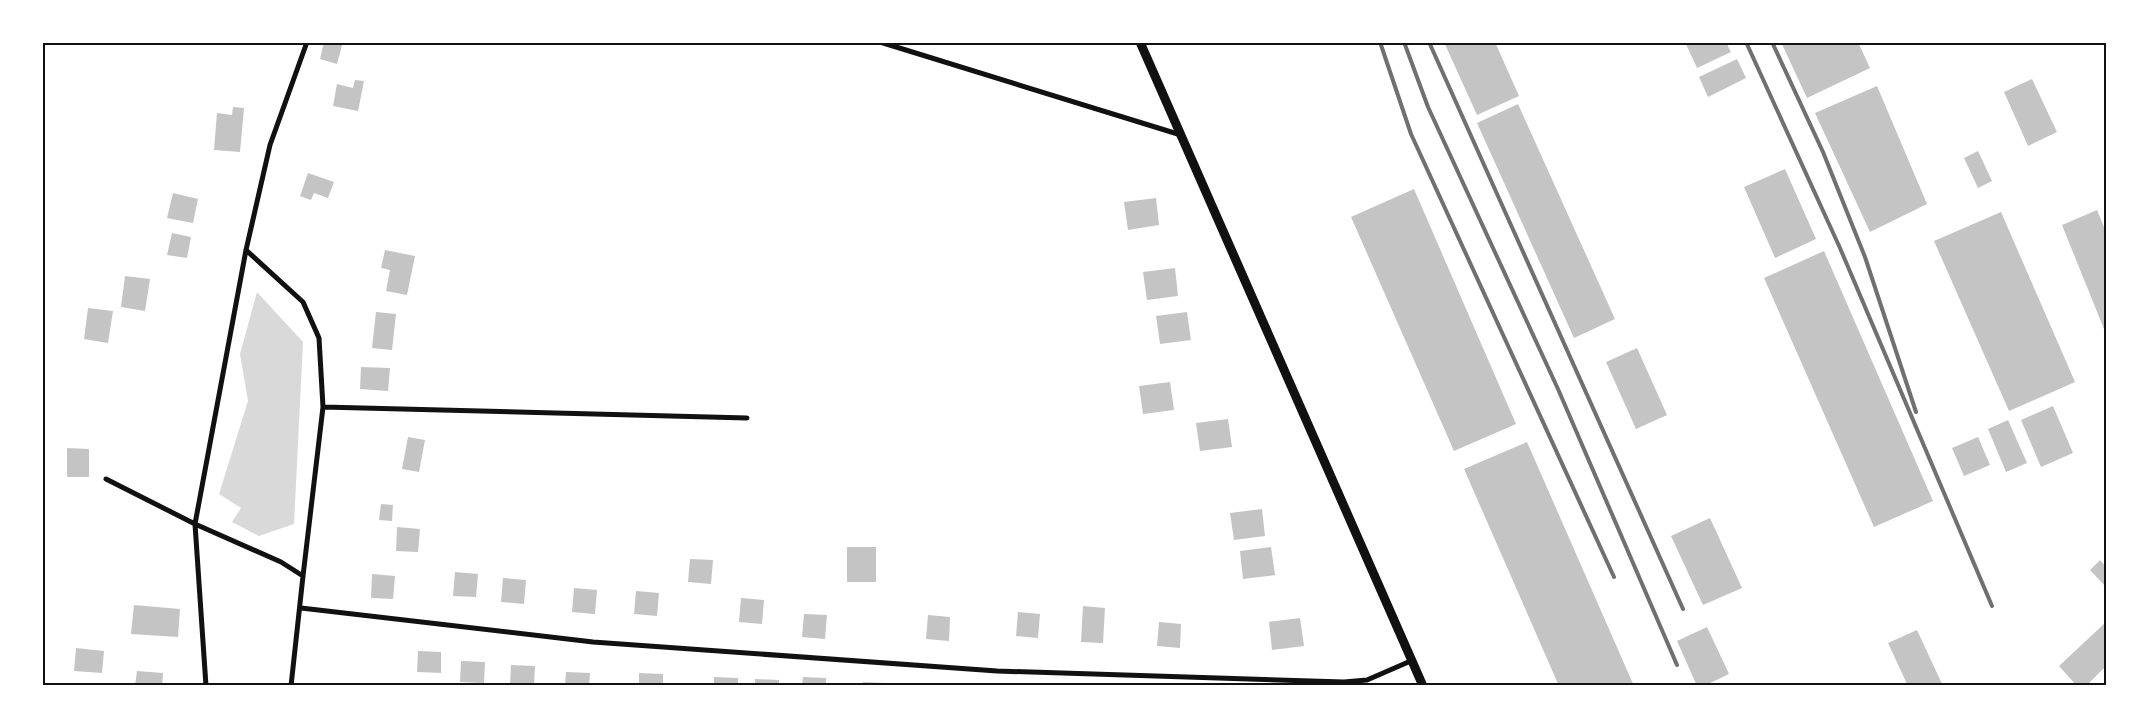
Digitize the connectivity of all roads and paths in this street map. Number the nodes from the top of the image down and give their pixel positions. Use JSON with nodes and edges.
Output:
{"nodes":[{"id":1,"x":307,"y":42,"type":"edge"},
{"id":2,"x":880,"y":42,"type":"edge"},
{"id":3,"x":1140,"y":42,"type":"edge"},
{"id":4,"x":1181,"y":135,"type":"junction"},
{"id":5,"x":246,"y":250,"type":"junction"},
{"id":6,"x":323,"y":407,"type":"junction"},
{"id":7,"x":747,"y":418,"type":"dead end"},
{"id":8,"x":106,"y":479,"type":"dead end"},
{"id":9,"x":195,"y":524,"type":"junction"},
{"id":10,"x":303,"y":576,"type":"junction"},
{"id":11,"x":301,"y":608,"type":"junction"},
{"id":12,"x":1413,"y":660,"type":"junction"},
{"id":13,"x":206,"y":686,"type":"edge"},
{"id":14,"x":291,"y":686,"type":"edge"},
{"id":15,"x":1423,"y":686,"type":"edge"}],
"edges":[{"from":1,"to":5,"type":"street"},
{"from":2,"to":4,"type":"street"},
{"from":3,"to":4,"type":"street"},
{"from":4,"to":12,"type":"street"},
{"from":5,"to":6,"type":"street"},
{"from":5,"to":9,"type":"street"},
{"from":6,"to":7,"type":"street"},
{"from":6,"to":10,"type":"street"},
{"from":8,"to":9,"type":"street"},
{"from":9,"to":10,"type":"street"},
{"from":9,"to":13,"type":"street"},
{"from":10,"to":11,"type":"street"},
{"from":11,"to":12,"type":"street"},
{"from":11,"to":14,"type":"street"},
{"from":12,"to":15,"type":"street"}]}
